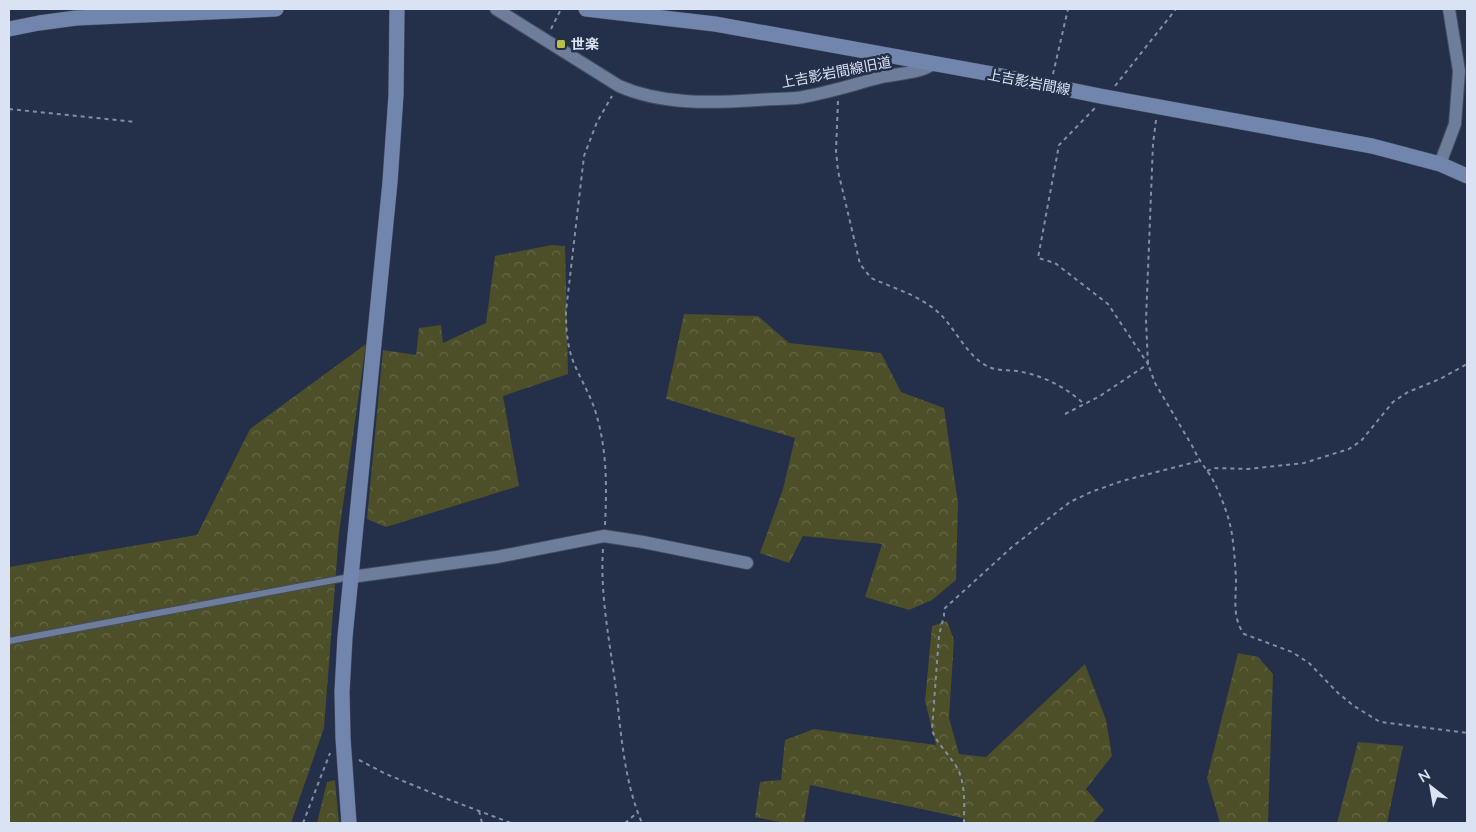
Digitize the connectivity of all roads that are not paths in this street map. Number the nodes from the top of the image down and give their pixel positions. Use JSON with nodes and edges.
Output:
{"nodes":[{"id":1,"x":276,"y":9,"type":"edge"},
{"id":2,"x":397,"y":9,"type":"edge"},
{"id":3,"x":496,"y":9,"type":"edge"},
{"id":4,"x":586,"y":9,"type":"edge"},
{"id":5,"x":1449,"y":9,"type":"edge"},
{"id":6,"x":9,"y":29,"type":"edge"},
{"id":7,"x":933,"y":64,"type":"junction"},
{"id":8,"x":1440,"y":164,"type":"junction"},
{"id":9,"x":1467,"y":176,"type":"edge"},
{"id":10,"x":747,"y":562,"type":"dead end"},
{"id":11,"x":351,"y":577,"type":"junction"},
{"id":12,"x":9,"y":641,"type":"edge"},
{"id":13,"x":349,"y":823,"type":"edge"}],
"edges":[{"from":1,"to":6,"type":"main road"},
{"from":2,"to":11,"type":"main road"},
{"from":3,"to":7,"type":"street","name":"上吉影岩間線旧道"},
{"from":4,"to":7,"type":"main road","name":"上吉影岩間線"},
{"from":5,"to":8,"type":"street"},
{"from":7,"to":8,"type":"main road","name":"上吉影岩間線"},
{"from":8,"to":9,"type":"main road","name":"上吉影岩間線"},
{"from":10,"to":11,"type":"street"},
{"from":11,"to":12,"type":"lane"},
{"from":11,"to":13,"type":"main road"}]}
